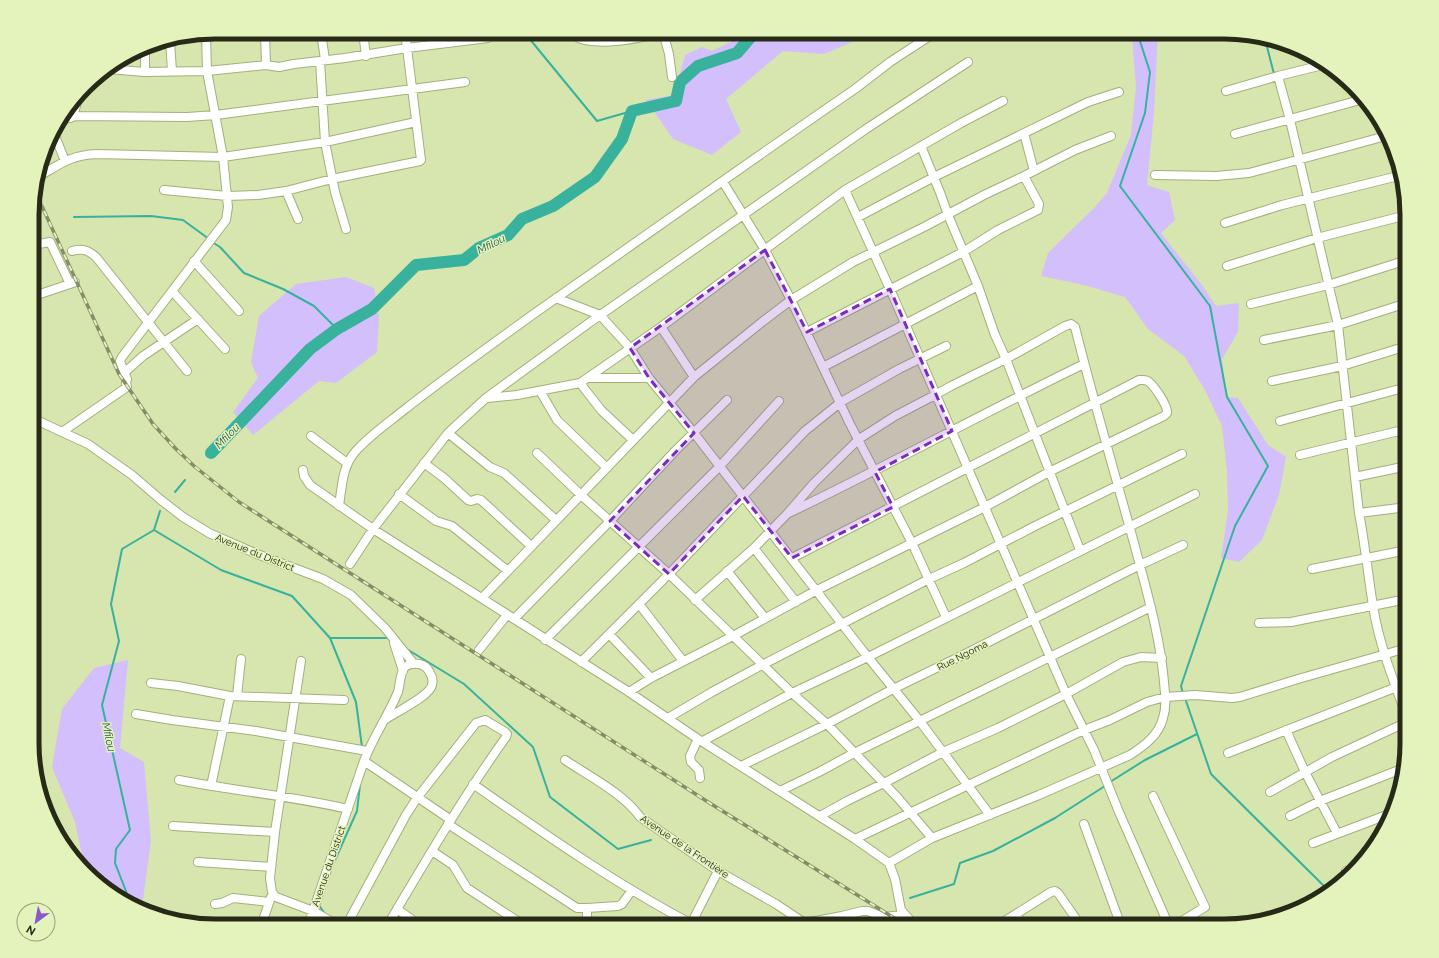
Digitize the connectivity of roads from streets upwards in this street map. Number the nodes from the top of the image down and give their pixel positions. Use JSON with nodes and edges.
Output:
{"nodes":[{"id":1,"x":206,"y":39,"type":"edge"},
{"id":2,"x":265,"y":39,"type":"edge"},
{"id":3,"x":321,"y":39,"type":"edge"},
{"id":4,"x":364,"y":39,"type":"edge"},
{"id":5,"x":406,"y":39,"type":"edge"},
{"id":6,"x":480,"y":39,"type":"edge"},
{"id":7,"x":583,"y":39,"type":"edge"},
{"id":8,"x":627,"y":39,"type":"edge"},
{"id":9,"x":666,"y":39,"type":"edge"},
{"id":10,"x":925,"y":39,"type":"edge"},
{"id":11,"x":170,"y":45,"type":"edge"},
{"id":12,"x":407,"y":48,"type":"junction"},
{"id":13,"x":145,"y":53,"type":"edge"},
{"id":14,"x":366,"y":56,"type":"junction"},
{"id":15,"x":322,"y":61,"type":"junction"},
{"id":16,"x":968,"y":62,"type":"dead end"},
{"id":17,"x":266,"y":65,"type":"junction"},
{"id":18,"x":1318,"y":66,"type":"edge"},
{"id":19,"x":116,"y":70,"type":"edge"},
{"id":20,"x":207,"y":70,"type":"junction"},
{"id":21,"x":172,"y":71,"type":"junction"},
{"id":22,"x":145,"y":72,"type":"junction"},
{"id":23,"x":1278,"y":76,"type":"junction"},
{"id":24,"x":672,"y":77,"type":"dead end"},
{"id":25,"x":465,"y":82,"type":"dead end"},
{"id":26,"x":413,"y":89,"type":"junction"},
{"id":27,"x":1226,"y":91,"type":"dead end"},
{"id":28,"x":1118,"y":92,"type":"dead end"},
{"id":29,"x":1003,"y":101,"type":"dead end"},
{"id":30,"x":1358,"y":101,"type":"edge"},
{"id":31,"x":322,"y":102,"type":"junction"},
{"id":32,"x":76,"y":107,"type":"edge"},
{"id":33,"x":216,"y":115,"type":"junction"},
{"id":34,"x":75,"y":116,"type":"junction"},
{"id":35,"x":68,"y":118,"type":"edge"},
{"id":36,"x":1290,"y":120,"type":"junction"},
{"id":37,"x":416,"y":122,"type":"junction"},
{"id":38,"x":1024,"y":133,"type":"junction"},
{"id":39,"x":1235,"y":134,"type":"dead end"},
{"id":40,"x":1111,"y":136,"type":"dead end"},
{"id":41,"x":1382,"y":137,"type":"edge"},
{"id":42,"x":56,"y":139,"type":"edge"},
{"id":43,"x":325,"y":142,"type":"junction"},
{"id":44,"x":921,"y":146,"type":"junction"},
{"id":45,"x":223,"y":157,"type":"junction"},
{"id":46,"x":1299,"y":159,"type":"junction"},
{"id":47,"x":65,"y":161,"type":"junction"},
{"id":48,"x":1034,"y":171,"type":"junction"},
{"id":49,"x":44,"y":173,"type":"edge"},
{"id":50,"x":1155,"y":175,"type":"dead end"},
{"id":51,"x":1024,"y":176,"type":"junction"},
{"id":52,"x":1396,"y":177,"type":"edge"},
{"id":53,"x":934,"y":178,"type":"junction"},
{"id":54,"x":332,"y":179,"type":"junction"},
{"id":55,"x":723,"y":182,"type":"junction"},
{"id":56,"x":164,"y":190,"type":"dead end"},
{"id":57,"x":845,"y":190,"type":"junction"},
{"id":58,"x":286,"y":191,"type":"junction"},
{"id":59,"x":227,"y":196,"type":"junction"},
{"id":60,"x":1308,"y":199,"type":"junction"},
{"id":61,"x":744,"y":214,"type":"junction"},
{"id":62,"x":948,"y":215,"type":"junction"},
{"id":63,"x":858,"y":217,"type":"junction"},
{"id":64,"x":1400,"y":217,"type":"edge"},
{"id":65,"x":298,"y":219,"type":"dead end"},
{"id":66,"x":1225,"y":223,"type":"dead end"},
{"id":67,"x":346,"y":229,"type":"dead end"},
{"id":68,"x":1317,"y":238,"type":"junction"},
{"id":69,"x":39,"y":244,"type":"edge"},
{"id":70,"x":765,"y":250,"type":"junction"},
{"id":71,"x":72,"y":251,"type":"dead end"},
{"id":72,"x":874,"y":252,"type":"junction"},
{"id":73,"x":963,"y":252,"type":"junction"},
{"id":74,"x":194,"y":261,"type":"junction"},
{"id":75,"x":1400,"y":262,"type":"edge"},
{"id":76,"x":1227,"y":266,"type":"dead end"},
{"id":77,"x":1328,"y":285,"type":"junction"},
{"id":78,"x":978,"y":286,"type":"junction"},
{"id":79,"x":890,"y":289,"type":"junction"},
{"id":80,"x":172,"y":290,"type":"junction"},
{"id":81,"x":39,"y":294,"type":"edge"},
{"id":82,"x":556,"y":298,"type":"junction"},
{"id":83,"x":791,"y":300,"type":"junction"},
{"id":84,"x":1251,"y":304,"type":"dead end"},
{"id":85,"x":1400,"y":305,"type":"edge"},
{"id":86,"x":239,"y":311,"type":"dead end"},
{"id":87,"x":600,"y":315,"type":"junction"},
{"id":88,"x":198,"y":319,"type":"junction"},
{"id":89,"x":148,"y":322,"type":"junction"},
{"id":90,"x":905,"y":325,"type":"junction"},
{"id":91,"x":1338,"y":325,"type":"junction"},
{"id":92,"x":661,"y":327,"type":"junction"},
{"id":93,"x":807,"y":332,"type":"junction"},
{"id":94,"x":1264,"y":340,"type":"dead end"},
{"id":95,"x":164,"y":342,"type":"junction"},
{"id":96,"x":946,"y":346,"type":"dead end"},
{"id":97,"x":630,"y":348,"type":"junction"},
{"id":98,"x":1400,"y":348,"type":"edge"},
{"id":99,"x":225,"y":349,"type":"dead end"},
{"id":100,"x":920,"y":358,"type":"junction"},
{"id":101,"x":1006,"y":359,"type":"junction"},
{"id":102,"x":1084,"y":364,"type":"junction"},
{"id":103,"x":1342,"y":366,"type":"junction"},
{"id":104,"x":823,"y":367,"type":"junction"},
{"id":105,"x":187,"y":371,"type":"dead end"},
{"id":106,"x":125,"y":372,"type":"junction"},
{"id":107,"x":694,"y":377,"type":"junction"},
{"id":108,"x":589,"y":378,"type":"junction"},
{"id":109,"x":649,"y":378,"type":"junction"},
{"id":110,"x":1272,"y":381,"type":"dead end"},
{"id":111,"x":580,"y":383,"type":"junction"},
{"id":112,"x":1400,"y":389,"type":"edge"},
{"id":113,"x":540,"y":391,"type":"junction"},
{"id":114,"x":935,"y":396,"type":"junction"},
{"id":115,"x":1020,"y":396,"type":"junction"},
{"id":116,"x":486,"y":398,"type":"junction"},
{"id":117,"x":727,"y":400,"type":"dead end"},
{"id":118,"x":779,"y":401,"type":"dead end"},
{"id":119,"x":840,"y":402,"type":"junction"},
{"id":120,"x":670,"y":403,"type":"junction"},
{"id":121,"x":1095,"y":403,"type":"junction"},
{"id":122,"x":1347,"y":403,"type":"junction"},
{"id":123,"x":39,"y":421,"type":"edge"},
{"id":124,"x":1280,"y":421,"type":"dead end"},
{"id":125,"x":1400,"y":431,"type":"edge"},
{"id":126,"x":62,"y":432,"type":"junction"},
{"id":127,"x":952,"y":432,"type":"junction"},
{"id":128,"x":448,"y":433,"type":"junction"},
{"id":129,"x":694,"y":433,"type":"junction"},
{"id":130,"x":1035,"y":435,"type":"junction"},
{"id":131,"x":311,"y":436,"type":"dead end"},
{"id":132,"x":859,"y":439,"type":"junction"},
{"id":133,"x":633,"y":440,"type":"junction"},
{"id":134,"x":1107,"y":444,"type":"junction"},
{"id":135,"x":1352,"y":444,"type":"junction"},
{"id":136,"x":536,"y":453,"type":"dead end"},
{"id":137,"x":1182,"y":454,"type":"dead end"},
{"id":138,"x":1300,"y":455,"type":"dead end"},
{"id":139,"x":347,"y":463,"type":"junction"},
{"id":140,"x":424,"y":463,"type":"junction"},
{"id":141,"x":720,"y":466,"type":"junction"},
{"id":142,"x":1400,"y":467,"type":"edge"},
{"id":143,"x":607,"y":468,"type":"junction"},
{"id":144,"x":968,"y":468,"type":"junction"},
{"id":145,"x":303,"y":470,"type":"dead end"},
{"id":146,"x":875,"y":472,"type":"junction"},
{"id":147,"x":1049,"y":472,"type":"junction"},
{"id":148,"x":1355,"y":477,"type":"junction"},
{"id":149,"x":1118,"y":485,"type":"junction"},
{"id":150,"x":399,"y":494,"type":"junction"},
{"id":151,"x":1195,"y":494,"type":"dead end"},
{"id":152,"x":580,"y":495,"type":"junction"},
{"id":153,"x":743,"y":496,"type":"junction"},
{"id":154,"x":339,"y":506,"type":"junction"},
{"id":155,"x":893,"y":507,"type":"junction"},
{"id":156,"x":985,"y":507,"type":"junction"},
{"id":157,"x":1400,"y":508,"type":"edge"},
{"id":158,"x":1065,"y":512,"type":"junction"},
{"id":159,"x":1359,"y":513,"type":"junction"},
{"id":160,"x":787,"y":514,"type":"junction"},
{"id":161,"x":556,"y":520,"type":"junction"},
{"id":162,"x":610,"y":521,"type":"junction"},
{"id":163,"x":1129,"y":526,"type":"junction"},
{"id":164,"x":373,"y":528,"type":"junction"},
{"id":165,"x":770,"y":530,"type":"junction"},
{"id":166,"x":912,"y":543,"type":"junction"},
{"id":167,"x":1001,"y":544,"type":"junction"},
{"id":168,"x":1182,"y":545,"type":"dead end"},
{"id":169,"x":531,"y":546,"type":"junction"},
{"id":170,"x":639,"y":547,"type":"junction"},
{"id":171,"x":754,"y":548,"type":"junction"},
{"id":172,"x":1080,"y":550,"type":"junction"},
{"id":173,"x":1400,"y":551,"type":"edge"},
{"id":174,"x":792,"y":558,"type":"junction"},
{"id":175,"x":1367,"y":558,"type":"junction"},
{"id":176,"x":350,"y":564,"type":"dead end"},
{"id":177,"x":1140,"y":565,"type":"junction"},
{"id":178,"x":1312,"y":569,"type":"dead end"},
{"id":179,"x":508,"y":571,"type":"junction"},
{"id":180,"x":727,"y":571,"type":"junction"},
{"id":181,"x":668,"y":574,"type":"junction"},
{"id":182,"x":929,"y":579,"type":"junction"},
{"id":183,"x":1018,"y":582,"type":"junction"},
{"id":184,"x":817,"y":590,"type":"junction"},
{"id":185,"x":482,"y":598,"type":"junction"},
{"id":186,"x":695,"y":600,"type":"junction"},
{"id":187,"x":1400,"y":600,"type":"edge"},
{"id":188,"x":796,"y":602,"type":"junction"},
{"id":189,"x":639,"y":604,"type":"junction"},
{"id":190,"x":1373,"y":606,"type":"junction"},
{"id":191,"x":1150,"y":607,"type":"junction"},
{"id":192,"x":510,"y":617,"type":"junction"},
{"id":193,"x":946,"y":617,"type":"junction"},
{"id":194,"x":765,"y":618,"type":"junction"},
{"id":195,"x":1033,"y":619,"type":"junction"},
{"id":196,"x":1259,"y":623,"type":"dead end"},
{"id":197,"x":843,"y":624,"type":"junction"},
{"id":198,"x":609,"y":634,"type":"junction"},
{"id":199,"x":392,"y":636,"type":"junction"},
{"id":200,"x":734,"y":636,"type":"junction"},
{"id":201,"x":545,"y":640,"type":"junction"},
{"id":202,"x":480,"y":650,"type":"dead end"},
{"id":203,"x":1400,"y":650,"type":"edge"},
{"id":204,"x":1384,"y":655,"type":"junction"},
{"id":205,"x":868,"y":657,"type":"junction"},
{"id":206,"x":1050,"y":657,"type":"junction"},
{"id":207,"x":1162,"y":658,"type":"junction"},
{"id":208,"x":241,"y":659,"type":"dead end"},
{"id":209,"x":301,"y":661,"type":"dead end"},
{"id":210,"x":581,"y":662,"type":"junction"},
{"id":211,"x":683,"y":662,"type":"junction"},
{"id":212,"x":414,"y":664,"type":"junction"},
{"id":213,"x":762,"y":665,"type":"junction"},
{"id":214,"x":403,"y":671,"type":"junction"},
{"id":215,"x":650,"y":678,"type":"junction"},
{"id":216,"x":151,"y":683,"type":"dead end"},
{"id":217,"x":1400,"y":686,"type":"edge"},
{"id":218,"x":1396,"y":688,"type":"junction"},
{"id":219,"x":893,"y":689,"type":"junction"},
{"id":220,"x":629,"y":692,"type":"junction"},
{"id":221,"x":792,"y":693,"type":"junction"},
{"id":222,"x":1066,"y":694,"type":"junction"},
{"id":223,"x":233,"y":696,"type":"junction"},
{"id":224,"x":1165,"y":697,"type":"junction"},
{"id":225,"x":296,"y":698,"type":"junction"},
{"id":226,"x":1400,"y":699,"type":"edge"},
{"id":227,"x":344,"y":700,"type":"dead end"},
{"id":228,"x":136,"y":714,"type":"dead end"},
{"id":229,"x":668,"y":718,"type":"junction"},
{"id":230,"x":386,"y":719,"type":"junction"},
{"id":231,"x":919,"y":720,"type":"junction"},
{"id":232,"x":827,"y":724,"type":"junction"},
{"id":233,"x":1400,"y":725,"type":"edge"},
{"id":234,"x":224,"y":726,"type":"junction"},
{"id":235,"x":1084,"y":730,"type":"junction"},
{"id":236,"x":1286,"y":730,"type":"junction"},
{"id":237,"x":289,"y":736,"type":"junction"},
{"id":238,"x":700,"y":740,"type":"junction"},
{"id":239,"x":367,"y":751,"type":"junction"},
{"id":240,"x":943,"y":752,"type":"junction"},
{"id":241,"x":854,"y":753,"type":"junction"},
{"id":242,"x":1228,"y":753,"type":"dead end"},
{"id":243,"x":565,"y":760,"type":"dead end"},
{"id":244,"x":364,"y":761,"type":"junction"},
{"id":245,"x":741,"y":766,"type":"junction"},
{"id":246,"x":1101,"y":768,"type":"junction"},
{"id":247,"x":1398,"y":771,"type":"edge"},
{"id":248,"x":1305,"y":772,"type":"junction"},
{"id":249,"x":700,"y":778,"type":"dead end"},
{"id":250,"x":178,"y":780,"type":"dead end"},
{"id":251,"x":884,"y":783,"type":"junction"},
{"id":252,"x":473,"y":784,"type":"junction"},
{"id":253,"x":967,"y":785,"type":"junction"},
{"id":254,"x":211,"y":786,"type":"junction"},
{"id":255,"x":780,"y":791,"type":"junction"},
{"id":256,"x":1270,"y":792,"type":"dead end"},
{"id":257,"x":280,"y":796,"type":"junction"},
{"id":258,"x":1153,"y":796,"type":"dead end"},
{"id":259,"x":417,"y":798,"type":"junction"},
{"id":260,"x":1320,"y":801,"type":"junction"},
{"id":261,"x":348,"y":809,"type":"junction"},
{"id":262,"x":912,"y":812,"type":"junction"},
{"id":263,"x":990,"y":815,"type":"junction"},
{"id":264,"x":820,"y":816,"type":"junction"},
{"id":265,"x":1290,"y":816,"type":"dead end"},
{"id":266,"x":1384,"y":816,"type":"edge"},
{"id":267,"x":449,"y":822,"type":"junction"},
{"id":268,"x":1084,"y":824,"type":"dead end"},
{"id":269,"x":173,"y":826,"type":"dead end"},
{"id":270,"x":274,"y":832,"type":"junction"},
{"id":271,"x":1337,"y":833,"type":"junction"},
{"id":272,"x":932,"y":838,"type":"junction"},
{"id":273,"x":855,"y":839,"type":"junction"},
{"id":274,"x":1313,"y":843,"type":"dead end"},
{"id":275,"x":432,"y":851,"type":"junction"},
{"id":276,"x":198,"y":862,"type":"dead end"},
{"id":277,"x":890,"y":863,"type":"junction"},
{"id":278,"x":271,"y":867,"type":"junction"},
{"id":279,"x":718,"y":871,"type":"junction"},
{"id":280,"x":632,"y":890,"type":"junction"},
{"id":281,"x":271,"y":898,"type":"junction"},
{"id":282,"x":215,"y":904,"type":"dead end"},
{"id":283,"x":587,"y":908,"type":"junction"},
{"id":284,"x":397,"y":909,"type":"junction"},
{"id":285,"x":313,"y":912,"type":"junction"},
{"id":286,"x":1017,"y":914,"type":"junction"},
{"id":287,"x":904,"y":915,"type":"junction"},
{"id":288,"x":264,"y":919,"type":"edge"},
{"id":289,"x":310,"y":919,"type":"edge"},
{"id":290,"x":326,"y":919,"type":"edge"},
{"id":291,"x":350,"y":919,"type":"edge"},
{"id":292,"x":391,"y":919,"type":"edge"},
{"id":293,"x":411,"y":919,"type":"edge"},
{"id":294,"x":514,"y":919,"type":"edge"},
{"id":295,"x":587,"y":919,"type":"edge"},
{"id":296,"x":681,"y":919,"type":"edge"},
{"id":297,"x":693,"y":919,"type":"edge"},
{"id":298,"x":799,"y":919,"type":"edge"},
{"id":299,"x":829,"y":919,"type":"edge"},
{"id":300,"x":909,"y":919,"type":"edge"},
{"id":301,"x":1009,"y":919,"type":"edge"},
{"id":302,"x":1020,"y":919,"type":"edge"},
{"id":303,"x":1076,"y":919,"type":"edge"},
{"id":304,"x":1118,"y":919,"type":"edge"},
{"id":305,"x":1167,"y":919,"type":"edge"},
{"id":306,"x":1185,"y":919,"type":"edge"}],
"edges":[{"from":1,"to":20,"type":"street"},
{"from":2,"to":17,"type":"street"},
{"from":3,"to":15,"type":"street"},
{"from":4,"to":14,"type":"street"},
{"from":5,"to":12,"type":"street"},
{"from":6,"to":12,"type":"street"},
{"from":7,"to":8,"type":"street"},
{"from":9,"to":24,"type":"street"},
{"from":10,"to":55,"type":"street"},
{"from":11,"to":21,"type":"street"},
{"from":12,"to":14,"type":"street"},
{"from":12,"to":26,"type":"street"},
{"from":13,"to":22,"type":"street"},
{"from":14,"to":15,"type":"street"},
{"from":15,"to":17,"type":"street"},
{"from":15,"to":31,"type":"street"},
{"from":16,"to":61,"type":"street"},
{"from":17,"to":20,"type":"street"},
{"from":18,"to":23,"type":"street"},
{"from":19,"to":22,"type":"street"},
{"from":20,"to":21,"type":"street"},
{"from":20,"to":33,"type":"street"},
{"from":21,"to":22,"type":"street"},
{"from":23,"to":27,"type":"street"},
{"from":23,"to":36,"type":"street"},
{"from":25,"to":26,"type":"street"},
{"from":26,"to":31,"type":"street"},
{"from":26,"to":37,"type":"street"},
{"from":28,"to":38,"type":"street"},
{"from":29,"to":44,"type":"street"},
{"from":30,"to":36,"type":"street"},
{"from":31,"to":33,"type":"street"},
{"from":31,"to":43,"type":"street"},
{"from":32,"to":34,"type":"street"},
{"from":33,"to":34,"type":"street"},
{"from":33,"to":45,"type":"street"},
{"from":34,"to":35,"type":"street"},
{"from":36,"to":39,"type":"street"},
{"from":36,"to":46,"type":"street"},
{"from":37,"to":43,"type":"street"},
{"from":37,"to":54,"type":"street"},
{"from":38,"to":48,"type":"street"},
{"from":38,"to":53,"type":"street"},
{"from":40,"to":48,"type":"street"},
{"from":41,"to":46,"type":"street"},
{"from":42,"to":47,"type":"street"},
{"from":43,"to":45,"type":"street"},
{"from":43,"to":54,"type":"street"},
{"from":44,"to":53,"type":"street"},
{"from":44,"to":57,"type":"street"},
{"from":45,"to":47,"type":"street"},
{"from":45,"to":59,"type":"street"},
{"from":46,"to":50,"type":"street"},
{"from":46,"to":60,"type":"street"},
{"from":47,"to":49,"type":"street"},
{"from":48,"to":51,"type":"street"},
{"from":51,"to":62,"type":"street"},
{"from":51,"to":73,"type":"street"},
{"from":52,"to":60,"type":"street"},
{"from":53,"to":62,"type":"street"},
{"from":53,"to":63,"type":"street"},
{"from":54,"to":58,"type":"street"},
{"from":54,"to":67,"type":"street"},
{"from":55,"to":61,"type":"street"},
{"from":55,"to":82,"type":"street"},
{"from":56,"to":59,"type":"street"},
{"from":57,"to":63,"type":"street"},
{"from":57,"to":70,"type":"street"},
{"from":58,"to":59,"type":"street"},
{"from":58,"to":65,"type":"street"},
{"from":59,"to":74,"type":"street"},
{"from":60,"to":66,"type":"street"},
{"from":60,"to":68,"type":"street"},
{"from":61,"to":70,"type":"street"},
{"from":61,"to":87,"type":"street"},
{"from":62,"to":72,"type":"street"},
{"from":62,"to":73,"type":"street"},
{"from":63,"to":72,"type":"street"},
{"from":64,"to":68,"type":"street"},
{"from":68,"to":76,"type":"street"},
{"from":68,"to":77,"type":"street"},
{"from":69,"to":81,"type":"street"},
{"from":70,"to":83,"type":"street"},
{"from":70,"to":92,"type":"street"},
{"from":71,"to":89,"type":"street"},
{"from":72,"to":79,"type":"street"},
{"from":72,"to":83,"type":"street"},
{"from":73,"to":78,"type":"street"},
{"from":73,"to":79,"type":"street"},
{"from":74,"to":80,"type":"street"},
{"from":74,"to":86,"type":"street"},
{"from":75,"to":77,"type":"street"},
{"from":77,"to":84,"type":"street"},
{"from":77,"to":91,"type":"street"},
{"from":78,"to":90,"type":"street"},
{"from":78,"to":101,"type":"street"},
{"from":79,"to":90,"type":"street"},
{"from":79,"to":93,"type":"street"},
{"from":80,"to":88,"type":"street"},
{"from":80,"to":89,"type":"street"},
{"from":82,"to":87,"type":"street"},
{"from":82,"to":139,"type":"street"},
{"from":83,"to":93,"type":"street"},
{"from":83,"to":107,"type":"street"},
{"from":85,"to":91,"type":"street"},
{"from":87,"to":97,"type":"street"},
{"from":87,"to":116,"type":"street"},
{"from":88,"to":95,"type":"street"},
{"from":88,"to":99,"type":"street"},
{"from":89,"to":95,"type":"street"},
{"from":89,"to":106,"type":"street"},
{"from":90,"to":100,"type":"street"},
{"from":90,"to":104,"type":"street"},
{"from":91,"to":94,"type":"street"},
{"from":91,"to":103,"type":"street"},
{"from":92,"to":97,"type":"street"},
{"from":92,"to":107,"type":"street"},
{"from":93,"to":104,"type":"street"},
{"from":95,"to":105,"type":"street"},
{"from":95,"to":106,"type":"street"},
{"from":96,"to":100,"type":"street"},
{"from":97,"to":108,"type":"street"},
{"from":97,"to":109,"type":"street"},
{"from":98,"to":103,"type":"street"},
{"from":100,"to":114,"type":"street"},
{"from":100,"to":119,"type":"street"},
{"from":101,"to":102,"type":"street"},
{"from":101,"to":114,"type":"street"},
{"from":101,"to":115,"type":"street"},
{"from":102,"to":115,"type":"street"},
{"from":102,"to":121,"type":"street"},
{"from":103,"to":110,"type":"street"},
{"from":103,"to":122,"type":"street"},
{"from":104,"to":119,"type":"street"},
{"from":106,"to":126,"type":"street"},
{"from":107,"to":120,"type":"street"},
{"from":108,"to":109,"type":"street"},
{"from":108,"to":111,"type":"street"},
{"from":109,"to":120,"type":"street"},
{"from":111,"to":113,"type":"street"},
{"from":111,"to":133,"type":"street"},
{"from":112,"to":122,"type":"street"},
{"from":113,"to":116,"type":"street"},
{"from":113,"to":143,"type":"street"},
{"from":114,"to":127,"type":"street"},
{"from":114,"to":132,"type":"street"},
{"from":115,"to":127,"type":"street"},
{"from":115,"to":130,"type":"street"},
{"from":116,"to":128,"type":"street"},
{"from":117,"to":129,"type":"street"},
{"from":118,"to":141,"type":"street"},
{"from":119,"to":132,"type":"street"},
{"from":119,"to":153,"type":"street"},
{"from":120,"to":129,"type":"street"},
{"from":120,"to":133,"type":"street"},
{"from":121,"to":130,"type":"street"},
{"from":121,"to":134,"type":"street"},
{"from":121,"to":134,"type":"street"},
{"from":122,"to":124,"type":"street"},
{"from":122,"to":135,"type":"street"},
{"from":123,"to":126,"type":"street","name":"Avenue du District"},
{"from":125,"to":135,"type":"street"},
{"from":126,"to":199,"type":"street","name":"Avenue du District"},
{"from":127,"to":144,"type":"street"},
{"from":127,"to":146,"type":"street"},
{"from":128,"to":140,"type":"street"},
{"from":128,"to":161,"type":"street"},
{"from":129,"to":141,"type":"street"},
{"from":129,"to":162,"type":"street"},
{"from":130,"to":144,"type":"street"},
{"from":130,"to":147,"type":"street"},
{"from":131,"to":139,"type":"street"},
{"from":132,"to":146,"type":"street"},
{"from":132,"to":160,"type":"street"},
{"from":133,"to":143,"type":"street"},
{"from":134,"to":147,"type":"street"},
{"from":134,"to":149,"type":"street"},
{"from":135,"to":138,"type":"street"},
{"from":135,"to":148,"type":"street"},
{"from":136,"to":152,"type":"street"},
{"from":137,"to":149,"type":"street"},
{"from":139,"to":154,"type":"street"},
{"from":140,"to":150,"type":"street"},
{"from":140,"to":169,"type":"street"},
{"from":141,"to":153,"type":"street"},
{"from":141,"to":170,"type":"street"},
{"from":142,"to":148,"type":"street"},
{"from":143,"to":152,"type":"street"},
{"from":144,"to":155,"type":"street"},
{"from":144,"to":156,"type":"street"},
{"from":145,"to":154,"type":"street"},
{"from":146,"to":155,"type":"street"},
{"from":146,"to":160,"type":"street"},
{"from":147,"to":156,"type":"street"},
{"from":147,"to":158,"type":"street"},
{"from":148,"to":159,"type":"street"},
{"from":149,"to":158,"type":"street"},
{"from":149,"to":163,"type":"street"},
{"from":150,"to":164,"type":"street"},
{"from":150,"to":179,"type":"street"},
{"from":151,"to":163,"type":"street"},
{"from":152,"to":161,"type":"street"},
{"from":152,"to":162,"type":"street"},
{"from":153,"to":165,"type":"street"},
{"from":153,"to":181,"type":"street"},
{"from":154,"to":164,"type":"street"},
{"from":155,"to":166,"type":"street"},
{"from":155,"to":174,"type":"street"},
{"from":156,"to":166,"type":"street"},
{"from":156,"to":167,"type":"street"},
{"from":157,"to":159,"type":"street"},
{"from":158,"to":167,"type":"street"},
{"from":158,"to":172,"type":"street"},
{"from":159,"to":175,"type":"street"},
{"from":160,"to":165,"type":"street"},
{"from":161,"to":169,"type":"street"},
{"from":162,"to":170,"type":"street"},
{"from":162,"to":192,"type":"street"},
{"from":163,"to":172,"type":"street"},
{"from":163,"to":177,"type":"street"},
{"from":164,"to":176,"type":"street"},
{"from":164,"to":185,"type":"street"},
{"from":165,"to":171,"type":"street"},
{"from":165,"to":174,"type":"street"},
{"from":166,"to":182,"type":"street"},
{"from":166,"to":184,"type":"street"},
{"from":167,"to":182,"type":"street"},
{"from":167,"to":183,"type":"street"},
{"from":168,"to":177,"type":"street","name":"Rue Ngoma"},
{"from":169,"to":179,"type":"street"},
{"from":170,"to":181,"type":"street"},
{"from":170,"to":201,"type":"street"},
{"from":171,"to":180,"type":"street"},
{"from":171,"to":188,"type":"street"},
{"from":172,"to":183,"type":"street"},
{"from":173,"to":175,"type":"street"},
{"from":174,"to":184,"type":"street"},
{"from":175,"to":178,"type":"street"},
{"from":175,"to":190,"type":"street"},
{"from":177,"to":191,"type":"street"},
{"from":177,"to":195,"type":"street","name":"Rue Ngoma"},
{"from":179,"to":185,"type":"street"},
{"from":180,"to":186,"type":"street"},
{"from":180,"to":194,"type":"street"},
{"from":181,"to":186,"type":"street"},
{"from":181,"to":189,"type":"street"},
{"from":182,"to":193,"type":"street"},
{"from":182,"to":197,"type":"street"},
{"from":183,"to":193,"type":"street"},
{"from":183,"to":195,"type":"street"},
{"from":184,"to":188,"type":"street"},
{"from":184,"to":197,"type":"street"},
{"from":185,"to":192,"type":"street"},
{"from":186,"to":200,"type":"street"},
{"from":187,"to":190,"type":"street"},
{"from":188,"to":194,"type":"street"},
{"from":189,"to":198,"type":"street"},
{"from":189,"to":211,"type":"street"},
{"from":190,"to":196,"type":"street"},
{"from":190,"to":204,"type":"street"},
{"from":191,"to":206,"type":"street"},
{"from":191,"to":207,"type":"street"},
{"from":192,"to":201,"type":"street"},
{"from":192,"to":202,"type":"street"},
{"from":193,"to":205,"type":"street"},
{"from":194,"to":200,"type":"street"},
{"from":195,"to":206,"type":"street"},
{"from":195,"to":219,"type":"street","name":"Rue Ngoma"},
{"from":197,"to":205,"type":"street"},
{"from":197,"to":213,"type":"street"},
{"from":198,"to":210,"type":"street"},
{"from":198,"to":215,"type":"street"},
{"from":199,"to":212,"type":"street","name":"Avenue du District"},
{"from":199,"to":214,"type":"street","name":"Avenue du District"},
{"from":200,"to":211,"type":"street"},
{"from":200,"to":213,"type":"street"},
{"from":201,"to":210,"type":"street"},
{"from":203,"to":204,"type":"street"},
{"from":204,"to":218,"type":"street"},
{"from":204,"to":224,"type":"street"},
{"from":205,"to":219,"type":"street"},
{"from":205,"to":221,"type":"street"},
{"from":206,"to":222,"type":"street"},
{"from":206,"to":231,"type":"street"},
{"from":207,"to":222,"type":"street"},
{"from":207,"to":224,"type":"street"},
{"from":208,"to":223,"type":"street"},
{"from":209,"to":225,"type":"street"},
{"from":210,"to":220,"type":"street"},
{"from":211,"to":215,"type":"street"},
{"from":212,"to":214,"type":"street"},
{"from":212,"to":230,"type":"street","name":"Avenue du District"},
{"from":213,"to":221,"type":"street"},
{"from":213,"to":229,"type":"street"},
{"from":214,"to":230,"type":"street","name":"Avenue du District"},
{"from":215,"to":220,"type":"street"},
{"from":216,"to":223,"type":"street"},
{"from":217,"to":218,"type":"street"},
{"from":218,"to":226,"type":"street"},
{"from":218,"to":236,"type":"street"},
{"from":219,"to":231,"type":"street"},
{"from":219,"to":232,"type":"street","name":"Rue Ngoma"},
{"from":220,"to":229,"type":"street"},
{"from":221,"to":232,"type":"street"},
{"from":221,"to":238,"type":"street"},
{"from":222,"to":235,"type":"street"},
{"from":222,"to":240,"type":"street"},
{"from":223,"to":225,"type":"street"},
{"from":223,"to":234,"type":"street"},
{"from":224,"to":235,"type":"street"},
{"from":224,"to":246,"type":"street"},
{"from":225,"to":227,"type":"street"},
{"from":225,"to":237,"type":"street"},
{"from":228,"to":234,"type":"street"},
{"from":229,"to":238,"type":"street"},
{"from":230,"to":239,"type":"street","name":"Avenue du District"},
{"from":231,"to":240,"type":"street"},
{"from":231,"to":241,"type":"street"},
{"from":232,"to":241,"type":"street"},
{"from":232,"to":245,"type":"street","name":"Rue Ngoma"},
{"from":233,"to":248,"type":"street"},
{"from":234,"to":237,"type":"street"},
{"from":234,"to":254,"type":"street"},
{"from":235,"to":246,"type":"street"},
{"from":235,"to":253,"type":"street"},
{"from":236,"to":242,"type":"street"},
{"from":236,"to":248,"type":"street"},
{"from":237,"to":239,"type":"street"},
{"from":237,"to":257,"type":"street"},
{"from":238,"to":245,"type":"street"},
{"from":238,"to":249,"type":"street"},
{"from":239,"to":244,"type":"street","name":"Avenue du District"},
{"from":240,"to":251,"type":"street"},
{"from":240,"to":253,"type":"street"},
{"from":241,"to":251,"type":"street"},
{"from":241,"to":255,"type":"street"},
{"from":243,"to":279,"type":"street","name":"Avenue de la Frontière"},
{"from":244,"to":259,"type":"street"},
{"from":244,"to":261,"type":"street","name":"Avenue du District"},
{"from":245,"to":255,"type":"street"},
{"from":246,"to":263,"type":"street"},
{"from":246,"to":305,"type":"street"},
{"from":247,"to":260,"type":"street"},
{"from":248,"to":256,"type":"street"},
{"from":248,"to":260,"type":"street"},
{"from":250,"to":254,"type":"street"},
{"from":251,"to":262,"type":"street"},
{"from":251,"to":264,"type":"street"},
{"from":252,"to":259,"type":"street"},
{"from":252,"to":267,"type":"street"},
{"from":252,"to":280,"type":"street"},
{"from":253,"to":262,"type":"street"},
{"from":253,"to":263,"type":"street"},
{"from":254,"to":257,"type":"street"},
{"from":255,"to":264,"type":"street"},
{"from":257,"to":261,"type":"street"},
{"from":257,"to":270,"type":"street"},
{"from":258,"to":306,"type":"street"},
{"from":259,"to":267,"type":"street"},
{"from":259,"to":291,"type":"street"},
{"from":260,"to":265,"type":"street"},
{"from":260,"to":271,"type":"street"},
{"from":261,"to":285,"type":"street","name":"Avenue du District"},
{"from":262,"to":272,"type":"street"},
{"from":262,"to":273,"type":"street"},
{"from":263,"to":272,"type":"street"},
{"from":264,"to":273,"type":"street"},
{"from":266,"to":271,"type":"street"},
{"from":267,"to":275,"type":"street"},
{"from":267,"to":283,"type":"street"},
{"from":268,"to":304,"type":"street"},
{"from":269,"to":270,"type":"street"},
{"from":270,"to":278,"type":"street"},
{"from":271,"to":274,"type":"street"},
{"from":272,"to":277,"type":"street"},
{"from":273,"to":277,"type":"street"},
{"from":275,"to":284,"type":"street"},
{"from":275,"to":294,"type":"street"},
{"from":276,"to":278,"type":"street"},
{"from":277,"to":287,"type":"street"},
{"from":278,"to":281,"type":"street"},
{"from":279,"to":297,"type":"street"},
{"from":279,"to":298,"type":"street","name":"Avenue de la Frontière"},
{"from":280,"to":283,"type":"street"},
{"from":280,"to":296,"type":"street"},
{"from":281,"to":282,"type":"street"},
{"from":281,"to":285,"type":"street"},
{"from":281,"to":288,"type":"street"},
{"from":283,"to":295,"type":"street"},
{"from":284,"to":292,"type":"street"},
{"from":284,"to":293,"type":"street"},
{"from":285,"to":289,"type":"street","name":"Avenue du District"},
{"from":285,"to":290,"type":"street"},
{"from":286,"to":301,"type":"street"},
{"from":286,"to":302,"type":"street"},
{"from":286,"to":303,"type":"street"},
{"from":287,"to":299,"type":"street"},
{"from":287,"to":300,"type":"street"}]}
